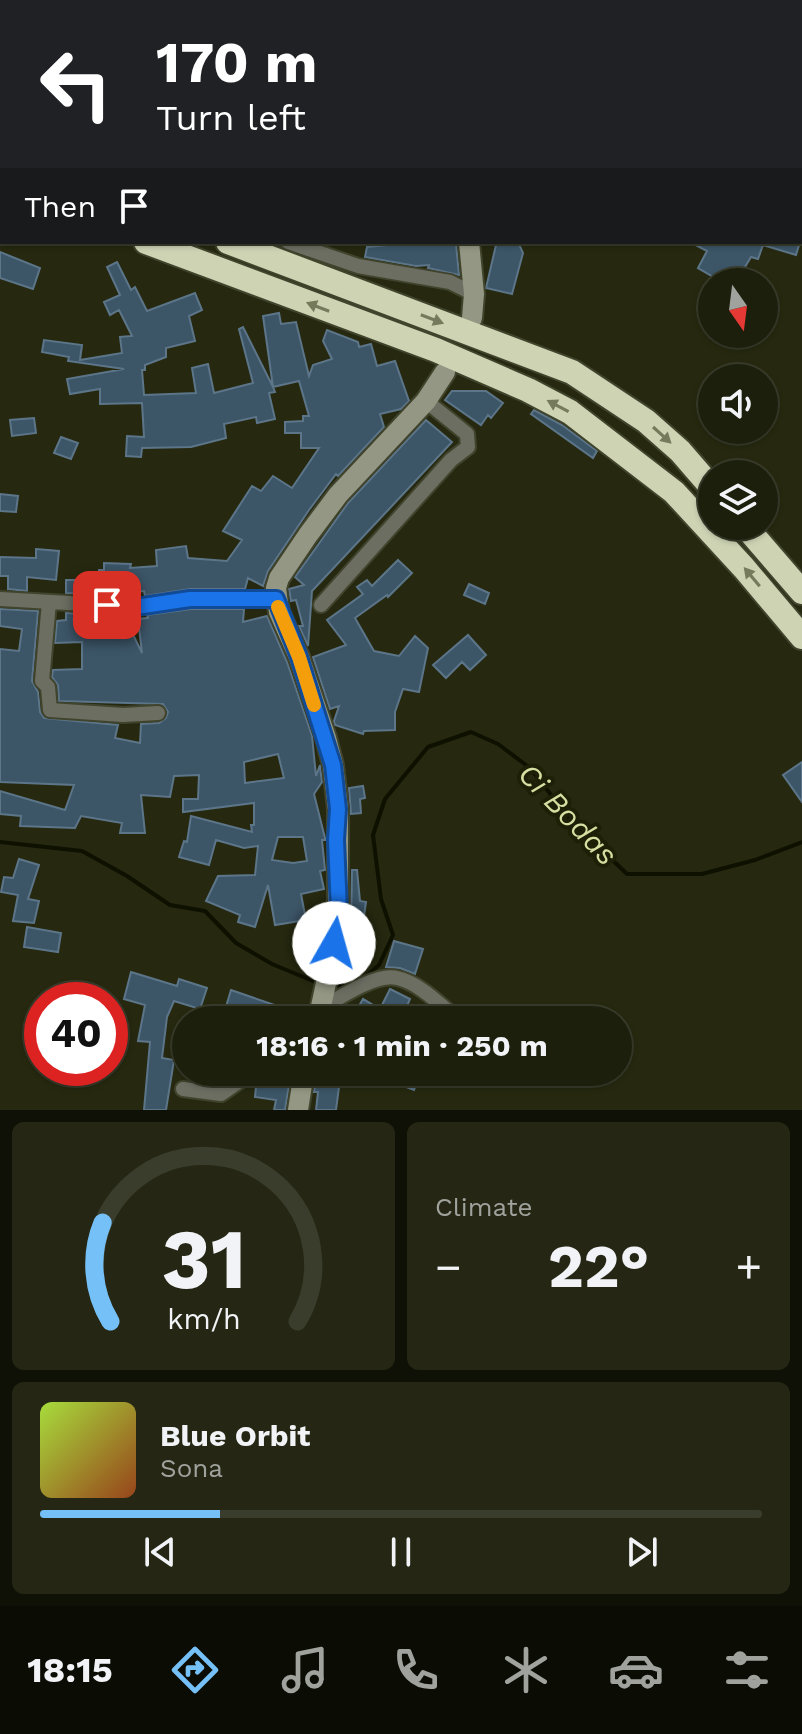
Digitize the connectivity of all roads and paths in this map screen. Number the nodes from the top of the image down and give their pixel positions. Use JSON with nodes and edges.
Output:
{"nodes":[{"id":1,"x":151,"y":244,"type":"edge"},
{"id":2,"x":246,"y":244,"type":"edge"},
{"id":3,"x":469,"y":244,"type":"edge"},
{"id":4,"x":282,"y":248,"type":"edge"},
{"id":5,"x":474,"y":294,"type":"junction"},
{"id":6,"x":472,"y":318,"type":"dead end"},
{"id":7,"x":445,"y":372,"type":"dead end"},
{"id":8,"x":426,"y":401,"type":"junction"},
{"id":9,"x":698,"y":472,"type":"edge"},
{"id":10,"x":758,"y":540,"type":"edge"},
{"id":11,"x":800,"y":587,"type":"edge"},
{"id":12,"x":0,"y":599,"type":"edge"},
{"id":13,"x":276,"y":599,"type":"junction"},
{"id":14,"x":49,"y":602,"type":"junction"},
{"id":15,"x":321,"y":605,"type":"dead end"},
{"id":16,"x":802,"y":637,"type":"edge"},
{"id":17,"x":158,"y":713,"type":"dead end"},
{"id":18,"x":323,"y":999,"type":"edge"},
{"id":19,"x":441,"y":1006,"type":"edge"},
{"id":20,"x":232,"y":1086,"type":"edge"},
{"id":21,"x":302,"y":1086,"type":"edge"},
{"id":22,"x":183,"y":1089,"type":"dead end"},
{"id":23,"x":298,"y":1110,"type":"edge"}],
"edges":[{"from":16,"to":1,"type":"highway","one_way":true},
{"from":2,"to":4,"type":"highway"},
{"from":3,"to":5,"type":"street"},
{"from":4,"to":5,"type":"street"},
{"from":4,"to":9,"type":"highway","one_way":true},
{"from":5,"to":6,"type":"street"},
{"from":7,"to":8,"type":"street"},
{"from":8,"to":13,"type":"street"},
{"from":8,"to":15,"type":"street"},
{"from":10,"to":11,"type":"highway"},
{"from":12,"to":14,"type":"street"},
{"from":13,"to":14,"type":"street"},
{"from":13,"to":18,"type":"street"},
{"from":14,"to":17,"type":"street"},
{"from":18,"to":19,"type":"street"},
{"from":20,"to":22,"type":"street"},
{"from":21,"to":23,"type":"street"}]}
